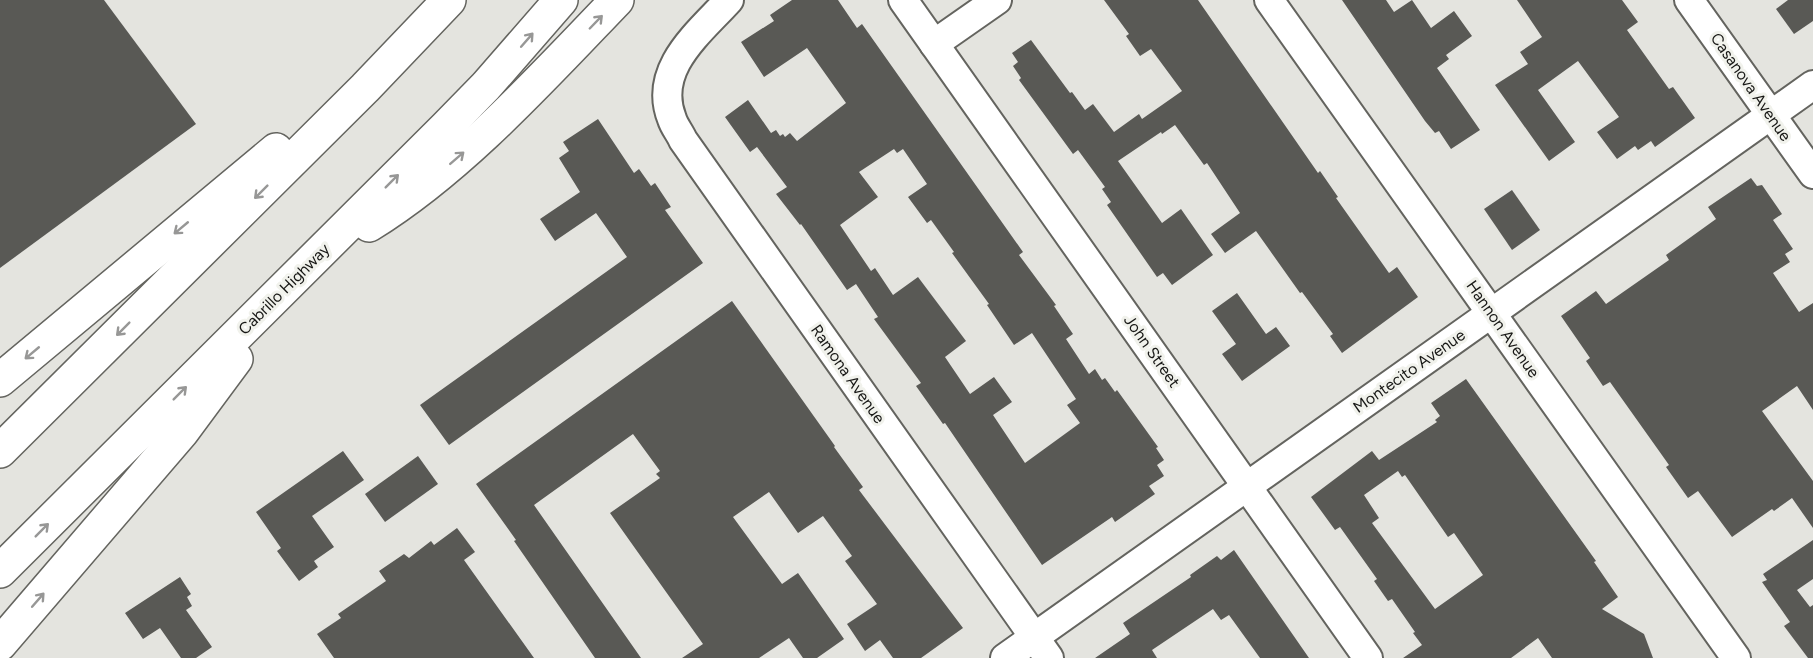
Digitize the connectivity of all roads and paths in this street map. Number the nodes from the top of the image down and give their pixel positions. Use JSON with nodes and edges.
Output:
{"nodes":[{"id":1,"x":561,"y":0,"type":"edge"},
{"id":2,"x":617,"y":0,"type":"edge"},
{"id":3,"x":729,"y":0,"type":"edge"},
{"id":4,"x":903,"y":0,"type":"edge"},
{"id":5,"x":997,"y":0,"type":"edge"},
{"id":6,"x":1269,"y":0,"type":"edge"},
{"id":7,"x":1689,"y":0,"type":"edge"},
{"id":8,"x":447,"y":1,"type":"edge"},
{"id":9,"x":934,"y":44,"type":"junction"},
{"id":10,"x":407,"y":46,"type":"junction"},
{"id":11,"x":1813,"y":85,"type":"edge"},
{"id":12,"x":1771,"y":115,"type":"junction"},
{"id":13,"x":1813,"y":174,"type":"edge"},
{"id":14,"x":323,"y":251,"type":"junction"},
{"id":15,"x":282,"y":291,"type":"junction"},
{"id":16,"x":1491,"y":312,"type":"junction"},
{"id":17,"x":0,"y":380,"type":"edge"},
{"id":18,"x":0,"y":451,"type":"edge"},
{"id":19,"x":1247,"y":486,"type":"junction"},
{"id":20,"x":0,"y":572,"type":"edge"},
{"id":21,"x":0,"y":644,"type":"edge"},
{"id":22,"x":1042,"y":648,"type":"edge"},
{"id":23,"x":1005,"y":658,"type":"edge"},
{"id":24,"x":1368,"y":658,"type":"edge"},
{"id":25,"x":1736,"y":658,"type":"edge"}],
"edges":[{"from":14,"to":1,"type":"highway","name":"Cabrillo Highway","one_way":true},
{"from":14,"to":2,"type":"highway","one_way":true},
{"from":3,"to":22,"type":"street","name":"Ramona Avenue"},
{"from":4,"to":9,"type":"street","name":"John Street"},
{"from":5,"to":9,"type":"street"},
{"from":6,"to":16,"type":"street","name":"Hannon Avenue"},
{"from":7,"to":12,"type":"street","name":"Casanova Avenue"},
{"from":8,"to":10,"type":"highway"},
{"from":9,"to":19,"type":"street","name":"John Street"},
{"from":10,"to":17,"type":"highway","one_way":true},
{"from":10,"to":18,"type":"highway","one_way":true},
{"from":11,"to":12,"type":"street","name":"Montecito Avenue"},
{"from":12,"to":13,"type":"street","name":"Casanova Avenue"},
{"from":12,"to":16,"type":"street","name":"Montecito Avenue"},
{"from":14,"to":15,"type":"highway","name":"Cabrillo Highway"},
{"from":20,"to":15,"type":"highway","name":"Cabrillo Highway","one_way":true},
{"from":21,"to":15,"type":"highway","one_way":true},
{"from":16,"to":19,"type":"street","name":"Montecito Avenue"},
{"from":16,"to":25,"type":"street","name":"Hannon Avenue"},
{"from":19,"to":22,"type":"street","name":"Montecito Avenue"},
{"from":19,"to":24,"type":"street","name":"John Street"},
{"from":22,"to":23,"type":"street","name":"Montecito Avenue"}]}
